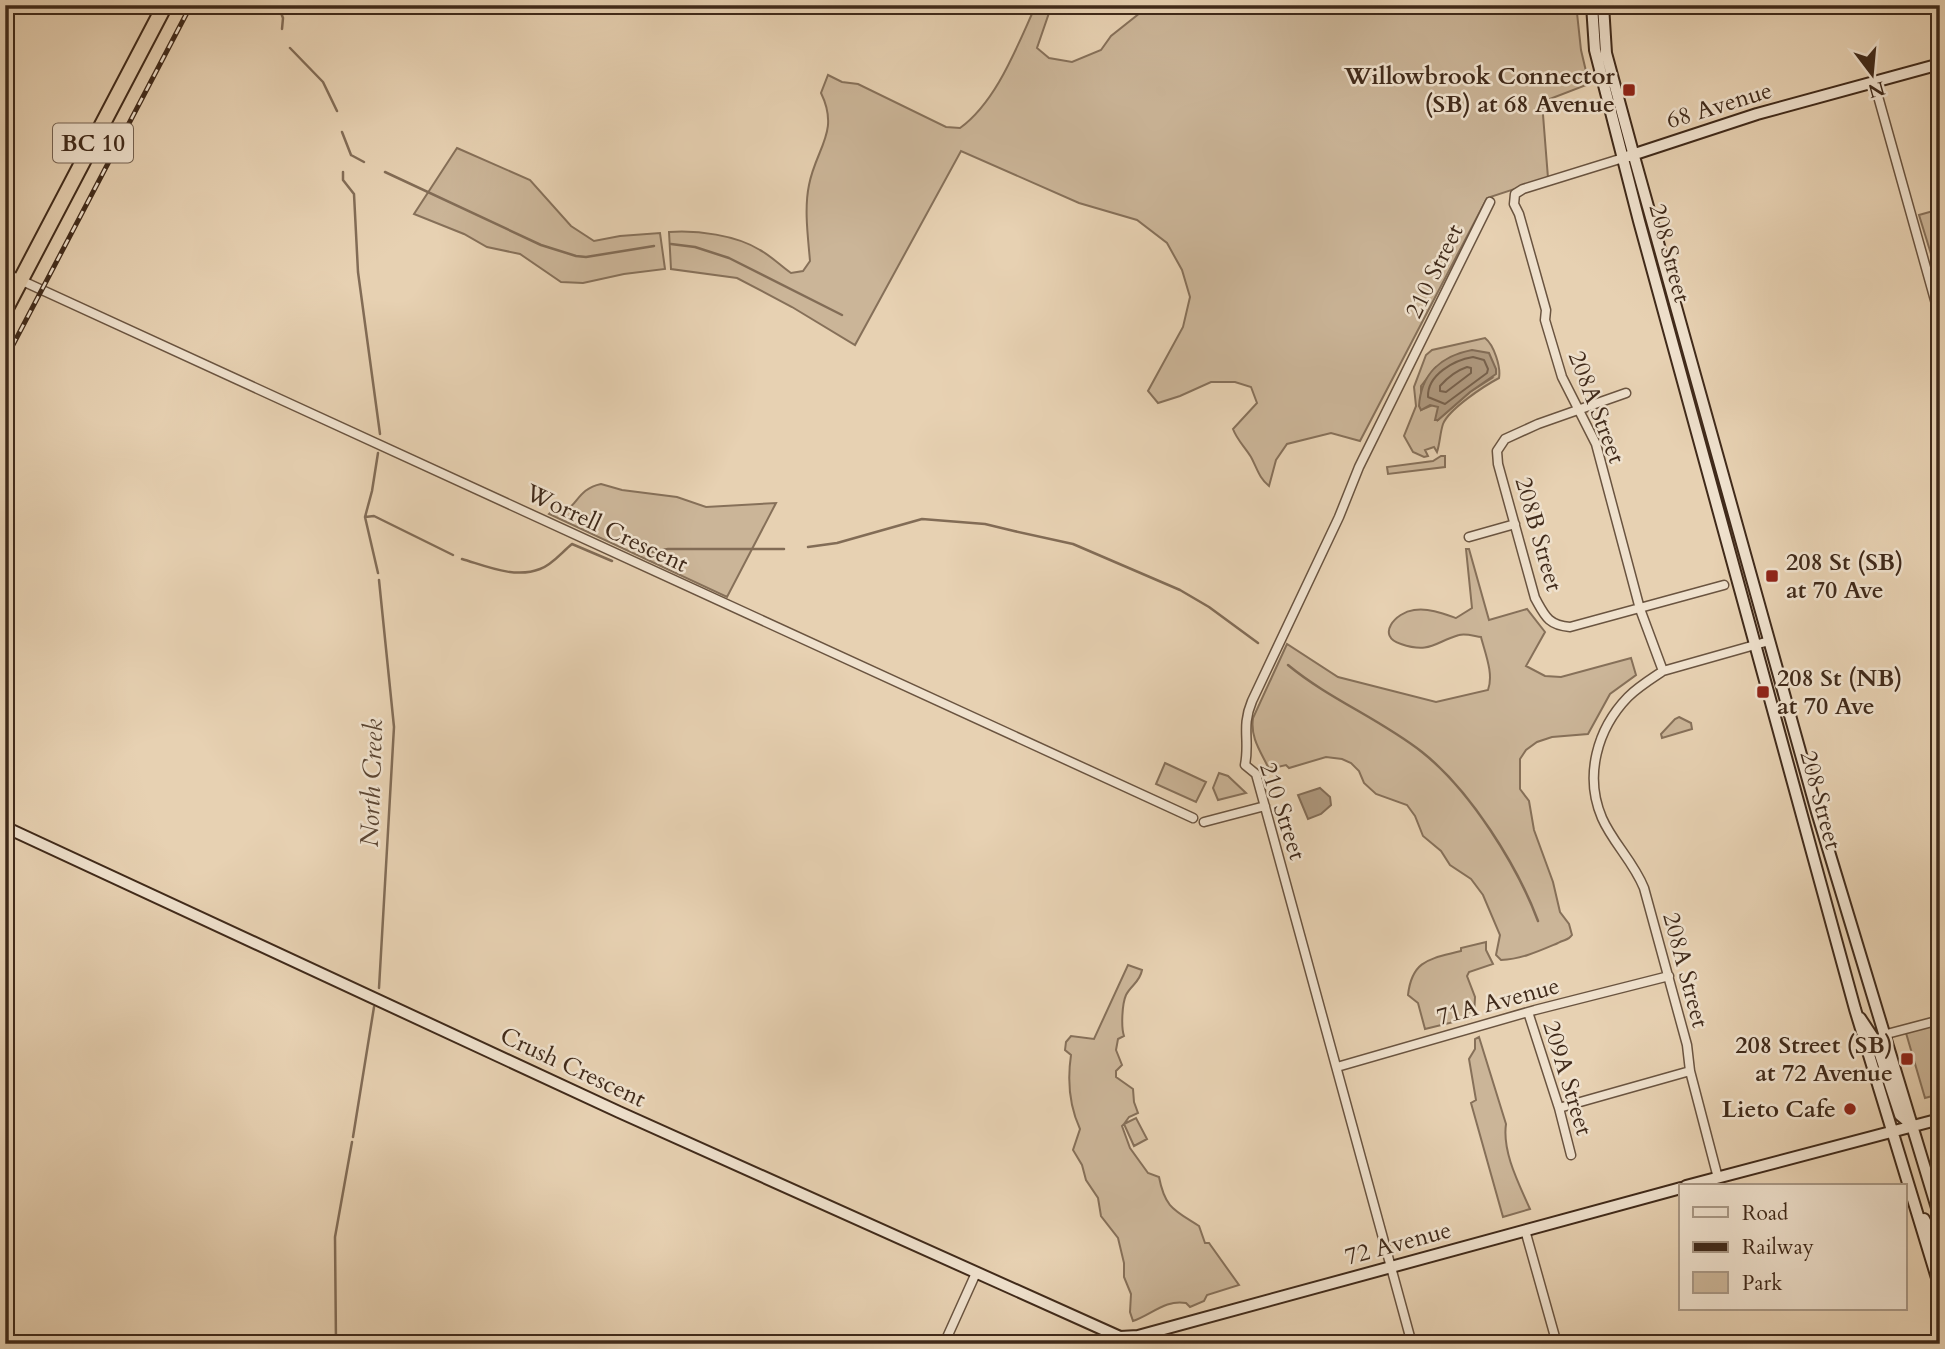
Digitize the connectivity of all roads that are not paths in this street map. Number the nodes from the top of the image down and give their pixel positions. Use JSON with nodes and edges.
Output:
{"nodes":[{"id":1,"x":165,"y":5,"type":"edge"},
{"id":2,"x":1592,"y":5,"type":"edge"},
{"id":3,"x":1604,"y":5,"type":"edge"},
{"id":4,"x":1940,"y":64,"type":"edge"},
{"id":5,"x":1874,"y":82,"type":"junction"},
{"id":6,"x":1629,"y":156,"type":"junction"},
{"id":7,"x":1515,"y":196,"type":"joint"},
{"id":8,"x":1490,"y":202,"type":"dead end"},
{"id":9,"x":5,"y":273,"type":"edge"},
{"id":10,"x":21,"y":280,"type":"junction"},
{"id":11,"x":5,"y":310,"type":"edge"},
{"id":12,"x":1940,"y":318,"type":"edge"},
{"id":13,"x":1626,"y":393,"type":"dead end"},
{"id":14,"x":1579,"y":410,"type":"junction"},
{"id":15,"x":1515,"y":524,"type":"junction"},
{"id":16,"x":1469,"y":537,"type":"dead end"},
{"id":17,"x":1724,"y":585,"type":"dead end"},
{"id":18,"x":1640,"y":609,"type":"junction"},
{"id":19,"x":1769,"y":641,"type":"junction"},
{"id":20,"x":1757,"y":645,"type":"junction"},
{"id":21,"x":1663,"y":671,"type":"junction"},
{"id":22,"x":1265,"y":806,"type":"junction"},
{"id":23,"x":1193,"y":818,"type":"dead end"},
{"id":24,"x":1204,"y":822,"type":"dead end"},
{"id":25,"x":5,"y":827,"type":"edge"},
{"id":26,"x":1669,"y":976,"type":"junction"},
{"id":27,"x":1855,"y":1009,"type":"junction"},
{"id":28,"x":1528,"y":1012,"type":"junction"},
{"id":29,"x":1940,"y":1020,"type":"edge"},
{"id":30,"x":1883,"y":1035,"type":"junction"},
{"id":31,"x":1337,"y":1067,"type":"junction"},
{"id":32,"x":1690,"y":1072,"type":"junction"},
{"id":33,"x":1559,"y":1108,"type":"junction"},
{"id":34,"x":1940,"y":1119,"type":"edge"},
{"id":35,"x":1913,"y":1126,"type":"junction"},
{"id":36,"x":1892,"y":1132,"type":"junction"},
{"id":37,"x":1571,"y":1155,"type":"dead end"},
{"id":38,"x":1718,"y":1178,"type":"junction"},
{"id":39,"x":1695,"y":1184,"type":"edge"},
{"id":40,"x":1679,"y":1188,"type":"edge"},
{"id":41,"x":1940,"y":1218,"type":"edge"},
{"id":42,"x":1525,"y":1230,"type":"junction"},
{"id":43,"x":1940,"y":1252,"type":"edge"},
{"id":44,"x":1391,"y":1266,"type":"junction"},
{"id":45,"x":976,"y":1273,"type":"junction"},
{"id":46,"x":1940,"y":1288,"type":"edge"},
{"id":47,"x":1126,"y":1337,"type":"joint"},
{"id":48,"x":944,"y":1344,"type":"edge"},
{"id":49,"x":1412,"y":1344,"type":"edge"},
{"id":50,"x":1557,"y":1344,"type":"edge"}],
"edges":[{"from":1,"to":10,"type":"highway","number":"BC 10"},
{"from":2,"to":6,"type":"main road"},
{"from":3,"to":6,"type":"main road"},
{"from":4,"to":5,"type":"main road","name":"68 Avenue"},
{"from":5,"to":6,"type":"main road","name":"68 Avenue"},
{"from":5,"to":12,"type":"street"},
{"from":6,"to":7,"type":"street","name":"68 Avenue"},
{"from":6,"to":19,"type":"main road","name":"208 Street"},
{"from":6,"to":20,"type":"main road","name":"208 Street"},
{"from":7,"to":14,"type":"street","name":"208A Street"},
{"from":8,"to":22,"type":"street","name":"210 Street"},
{"from":9,"to":10,"type":"street","name":"Worrell Crescent"},
{"from":10,"to":11,"type":"highway","number":"BC 10"},
{"from":10,"to":23,"type":"street","name":"Worrell Crescent"},
{"from":13,"to":14,"type":"street"},
{"from":14,"to":15,"type":"street","name":"208B Street"},
{"from":14,"to":18,"type":"street","name":"208A Street"},
{"from":15,"to":16,"type":"street"},
{"from":15,"to":18,"type":"street","name":"208B Street"},
{"from":17,"to":18,"type":"street"},
{"from":18,"to":21,"type":"street","name":"208A Street"},
{"from":19,"to":20,"type":"street"},
{"from":19,"to":30,"type":"main road","name":"208 Street"},
{"from":20,"to":21,"type":"street"},
{"from":20,"to":27,"type":"main road","name":"208 Street"},
{"from":21,"to":26,"type":"street","name":"208A Street"},
{"from":22,"to":24,"type":"street"},
{"from":22,"to":31,"type":"street","name":"210 Street"},
{"from":25,"to":45,"type":"main road","name":"Crush Crescent"},
{"from":26,"to":28,"type":"street","name":"71A Avenue"},
{"from":26,"to":32,"type":"street","name":"208A Street"},
{"from":27,"to":35,"type":"main road"},
{"from":27,"to":36,"type":"main road","name":"208 Street"},
{"from":28,"to":31,"type":"street","name":"71A Avenue"},
{"from":28,"to":33,"type":"street","name":"209A Street"},
{"from":29,"to":30,"type":"street"},
{"from":30,"to":35,"type":"main road","name":"208 Street"},
{"from":31,"to":44,"type":"street","name":"210 Street"},
{"from":32,"to":33,"type":"street"},
{"from":32,"to":38,"type":"street","name":"208A Street"},
{"from":33,"to":37,"type":"street","name":"209A Street"},
{"from":34,"to":35,"type":"main road","name":"72 Avenue"},
{"from":35,"to":36,"type":"main road","name":"72 Avenue"},
{"from":35,"to":41,"type":"main road","name":"208 Street"},
{"from":36,"to":38,"type":"main road","name":"72 Avenue"},
{"from":36,"to":43,"type":"main road"},
{"from":36,"to":46,"type":"main road","name":"208 Street"},
{"from":38,"to":39,"type":"main road","name":"72 Avenue"},
{"from":40,"to":42,"type":"main road","name":"72 Avenue"},
{"from":42,"to":44,"type":"main road","name":"72 Avenue"},
{"from":42,"to":50,"type":"street"},
{"from":44,"to":47,"type":"main road","name":"72 Avenue"},
{"from":44,"to":49,"type":"street","name":"210 Street"},
{"from":45,"to":47,"type":"main road","name":"Crush Crescent"},
{"from":45,"to":48,"type":"street"}]}
